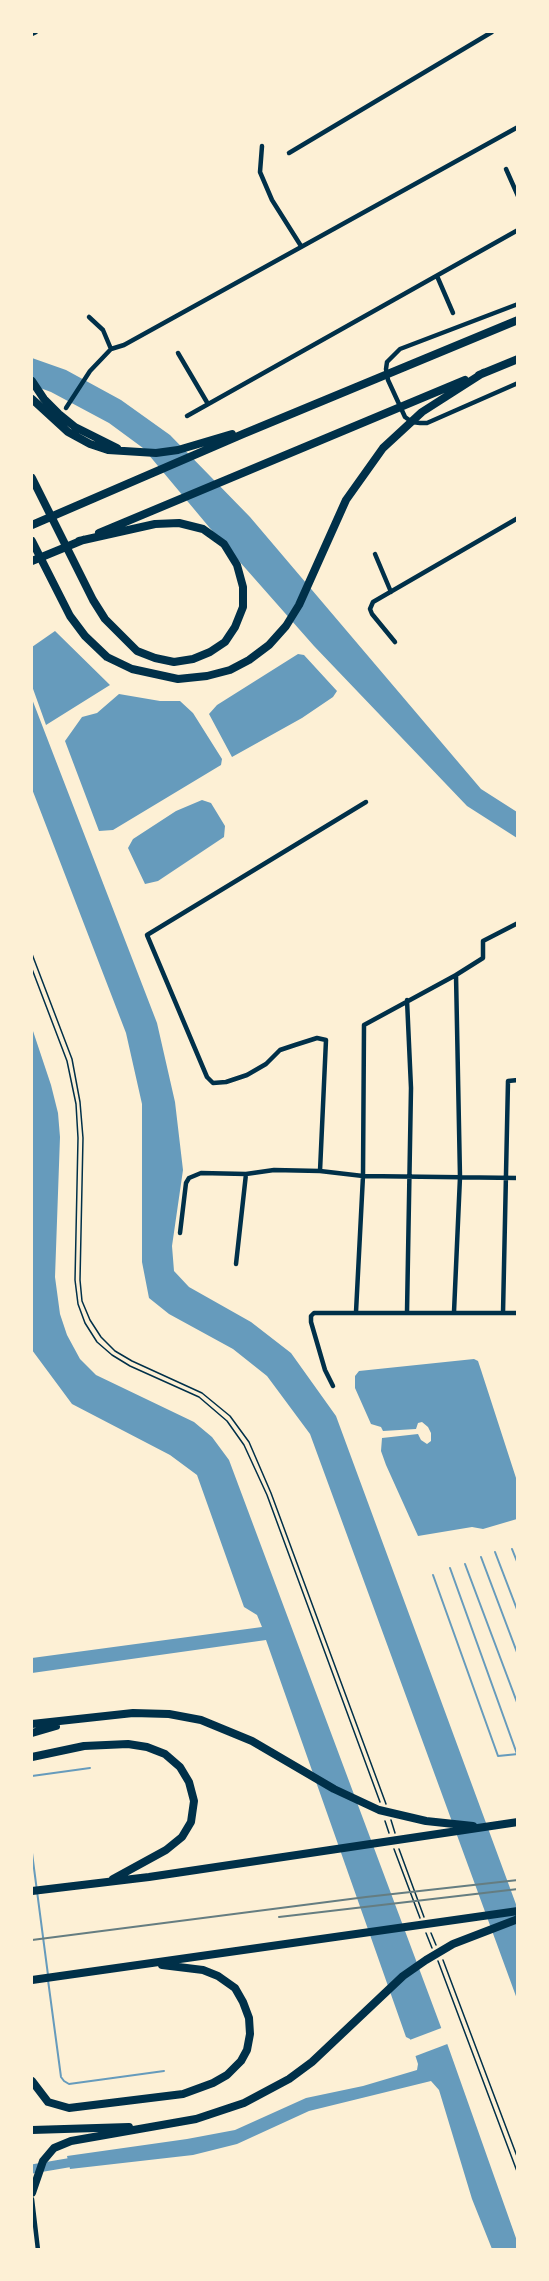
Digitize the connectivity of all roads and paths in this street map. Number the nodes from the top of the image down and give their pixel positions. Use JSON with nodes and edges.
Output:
{"nodes":[{"id":1,"x":36,"y":32,"type":"edge"},
{"id":2,"x":492,"y":32,"type":"edge"},
{"id":3,"x":32,"y":34,"type":"edge"},
{"id":4,"x":518,"y":128,"type":"edge"},
{"id":5,"x":262,"y":146,"type":"dead end"},
{"id":6,"x":289,"y":153,"type":"dead end"},
{"id":7,"x":506,"y":169,"type":"dead end"},
{"id":8,"x":518,"y":196,"type":"edge"},
{"id":9,"x":518,"y":230,"type":"edge"},
{"id":10,"x":301,"y":246,"type":"junction"},
{"id":11,"x":437,"y":276,"type":"junction"},
{"id":12,"x":518,"y":304,"type":"edge"},
{"id":13,"x":453,"y":313,"type":"dead end"},
{"id":14,"x":89,"y":317,"type":"dead end"},
{"id":15,"x":518,"y":320,"type":"edge"},
{"id":16,"x":111,"y":350,"type":"junction"},
{"id":17,"x":178,"y":353,"type":"dead end"},
{"id":18,"x":518,"y":359,"type":"edge"},
{"id":19,"x":483,"y":373,"type":"junction"},
{"id":20,"x":32,"y":381,"type":"edge"},
{"id":21,"x":518,"y":383,"type":"edge"},
{"id":22,"x":32,"y":399,"type":"edge"},
{"id":23,"x":208,"y":404,"type":"junction"},
{"id":24,"x":66,"y":408,"type":"dead end"},
{"id":25,"x":187,"y":416,"type":"dead end"},
{"id":26,"x":243,"y":434,"type":"junction"},
{"id":27,"x":119,"y":449,"type":"junction"},
{"id":28,"x":32,"y":478,"type":"edge"},
{"id":29,"x":518,"y":518,"type":"edge"},
{"id":30,"x":32,"y":525,"type":"edge"},
{"id":31,"x":32,"y":541,"type":"edge"},
{"id":32,"x":79,"y":541,"type":"junction"},
{"id":33,"x":375,"y":554,"type":"dead end"},
{"id":34,"x":32,"y":561,"type":"edge"},
{"id":35,"x":391,"y":591,"type":"junction"},
{"id":36,"x":395,"y":642,"type":"dead end"},
{"id":37,"x":366,"y":802,"type":"dead end"},
{"id":38,"x":518,"y":923,"type":"edge"},
{"id":39,"x":32,"y":954,"type":"edge"},
{"id":40,"x":32,"y":969,"type":"edge"},
{"id":41,"x":456,"y":975,"type":"junction"},
{"id":42,"x":407,"y":1000,"type":"junction"},
{"id":43,"x":518,"y":1080,"type":"edge"},
{"id":44,"x":320,"y":1171,"type":"junction"},
{"id":45,"x":246,"y":1174,"type":"junction"},
{"id":46,"x":363,"y":1176,"type":"junction"},
{"id":47,"x":411,"y":1176,"type":"junction"},
{"id":48,"x":460,"y":1177,"type":"junction"},
{"id":49,"x":505,"y":1178,"type":"junction"},
{"id":50,"x":518,"y":1178,"type":"edge"},
{"id":51,"x":180,"y":1233,"type":"dead end"},
{"id":52,"x":236,"y":1264,"type":"dead end"},
{"id":53,"x":356,"y":1312,"type":"junction"},
{"id":54,"x":406,"y":1312,"type":"junction"},
{"id":55,"x":454,"y":1312,"type":"junction"},
{"id":56,"x":503,"y":1312,"type":"junction"},
{"id":57,"x":518,"y":1313,"type":"edge"},
{"id":58,"x":333,"y":1386,"type":"dead end"},
{"id":59,"x":71,"y":1721,"type":"junction"},
{"id":60,"x":32,"y":1724,"type":"edge"},
{"id":61,"x":32,"y":1733,"type":"edge"},
{"id":62,"x":32,"y":1757,"type":"edge"},
{"id":63,"x":387,"y":1808,"type":"dead end"},
{"id":64,"x":382,"y":1809,"type":"dead end"},
{"id":65,"x":390,"y":1818,"type":"dead end"},
{"id":66,"x":385,"y":1819,"type":"dead end"},
{"id":67,"x":518,"y":1822,"type":"edge"},
{"id":68,"x":487,"y":1827,"type":"junction"},
{"id":69,"x":396,"y":1839,"type":"dead end"},
{"id":70,"x":399,"y":1849,"type":"dead end"},
{"id":71,"x":109,"y":1881,"type":"junction"},
{"id":72,"x":32,"y":1892,"type":"edge"},
{"id":73,"x":518,"y":1911,"type":"edge"},
{"id":74,"x":518,"y":1919,"type":"edge"},
{"id":75,"x":426,"y":1921,"type":"dead end"},
{"id":76,"x":422,"y":1923,"type":"dead end"},
{"id":77,"x":430,"y":1930,"type":"dead end"},
{"id":78,"x":426,"y":1933,"type":"dead end"},
{"id":79,"x":438,"y":1949,"type":"dead end"},
{"id":80,"x":434,"y":1952,"type":"dead end"},
{"id":81,"x":442,"y":1959,"type":"dead end"},
{"id":82,"x":438,"y":1961,"type":"dead end"},
{"id":83,"x":152,"y":1963,"type":"junction"},
{"id":84,"x":32,"y":1980,"type":"edge"},
{"id":85,"x":32,"y":2081,"type":"edge"},
{"id":86,"x":158,"y":2126,"type":"junction"},
{"id":87,"x":32,"y":2130,"type":"edge"},
{"id":88,"x":518,"y":2159,"type":"edge"},
{"id":89,"x":518,"y":2174,"type":"edge"},
{"id":90,"x":32,"y":2193,"type":"edge"},
{"id":91,"x":32,"y":2199,"type":"edge"},
{"id":92,"x":38,"y":2250,"type":"edge"}],
"edges":[{"from":1,"to":3,"type":"street"},
{"from":2,"to":6,"type":"street"},
{"from":4,"to":10,"type":"street"},
{"from":5,"to":10,"type":"street"},
{"from":7,"to":8,"type":"street"},
{"from":9,"to":11,"type":"street"},
{"from":10,"to":16,"type":"street"},
{"from":11,"to":13,"type":"street"},
{"from":11,"to":23,"type":"street"},
{"from":12,"to":21,"type":"street"},
{"from":14,"to":16,"type":"street"},
{"from":15,"to":26,"type":"main road"},
{"from":16,"to":24,"type":"street"},
{"from":17,"to":23,"type":"street"},
{"from":18,"to":19,"type":"main road"},
{"from":19,"to":31,"type":"main road"},
{"from":19,"to":32,"type":"main road"},
{"from":20,"to":27,"type":"main road"},
{"from":22,"to":27,"type":"main road"},
{"from":23,"to":25,"type":"street"},
{"from":26,"to":27,"type":"main road"},
{"from":26,"to":30,"type":"main road"},
{"from":28,"to":32,"type":"main road"},
{"from":29,"to":35,"type":"street"},
{"from":32,"to":34,"type":"main road"},
{"from":33,"to":35,"type":"street"},
{"from":35,"to":36,"type":"street"},
{"from":37,"to":44,"type":"street"},
{"from":38,"to":41,"type":"street"},
{"from":39,"to":63,"type":"path"},
{"from":40,"to":64,"type":"path"},
{"from":41,"to":42,"type":"street"},
{"from":41,"to":48,"type":"street"},
{"from":42,"to":46,"type":"street"},
{"from":42,"to":47,"type":"street"},
{"from":43,"to":49,"type":"street"},
{"from":44,"to":45,"type":"street"},
{"from":44,"to":46,"type":"street"},
{"from":45,"to":51,"type":"street"},
{"from":45,"to":52,"type":"street"},
{"from":46,"to":47,"type":"street"},
{"from":46,"to":53,"type":"street"},
{"from":47,"to":48,"type":"street"},
{"from":47,"to":54,"type":"street"},
{"from":48,"to":49,"type":"street"},
{"from":48,"to":55,"type":"street"},
{"from":49,"to":50,"type":"street"},
{"from":49,"to":56,"type":"street"},
{"from":53,"to":54,"type":"street"},
{"from":53,"to":58,"type":"street"},
{"from":54,"to":55,"type":"street"},
{"from":55,"to":56,"type":"street"},
{"from":56,"to":57,"type":"street"},
{"from":59,"to":60,"type":"main road"},
{"from":59,"to":61,"type":"main road"},
{"from":59,"to":68,"type":"main road"},
{"from":62,"to":71,"type":"main road"},
{"from":65,"to":69,"type":"path"},
{"from":66,"to":76,"type":"path"},
{"from":67,"to":68,"type":"main road"},
{"from":68,"to":71,"type":"main road"},
{"from":70,"to":75,"type":"path"},
{"from":71,"to":72,"type":"main road"},
{"from":73,"to":83,"type":"main road"},
{"from":74,"to":86,"type":"main road"},
{"from":77,"to":79,"type":"path"},
{"from":78,"to":80,"type":"path"},
{"from":81,"to":88,"type":"path"},
{"from":82,"to":89,"type":"path"},
{"from":83,"to":84,"type":"main road"},
{"from":83,"to":85,"type":"main road"},
{"from":86,"to":87,"type":"main road"},
{"from":86,"to":90,"type":"main road"},
{"from":91,"to":92,"type":"street"}]}
